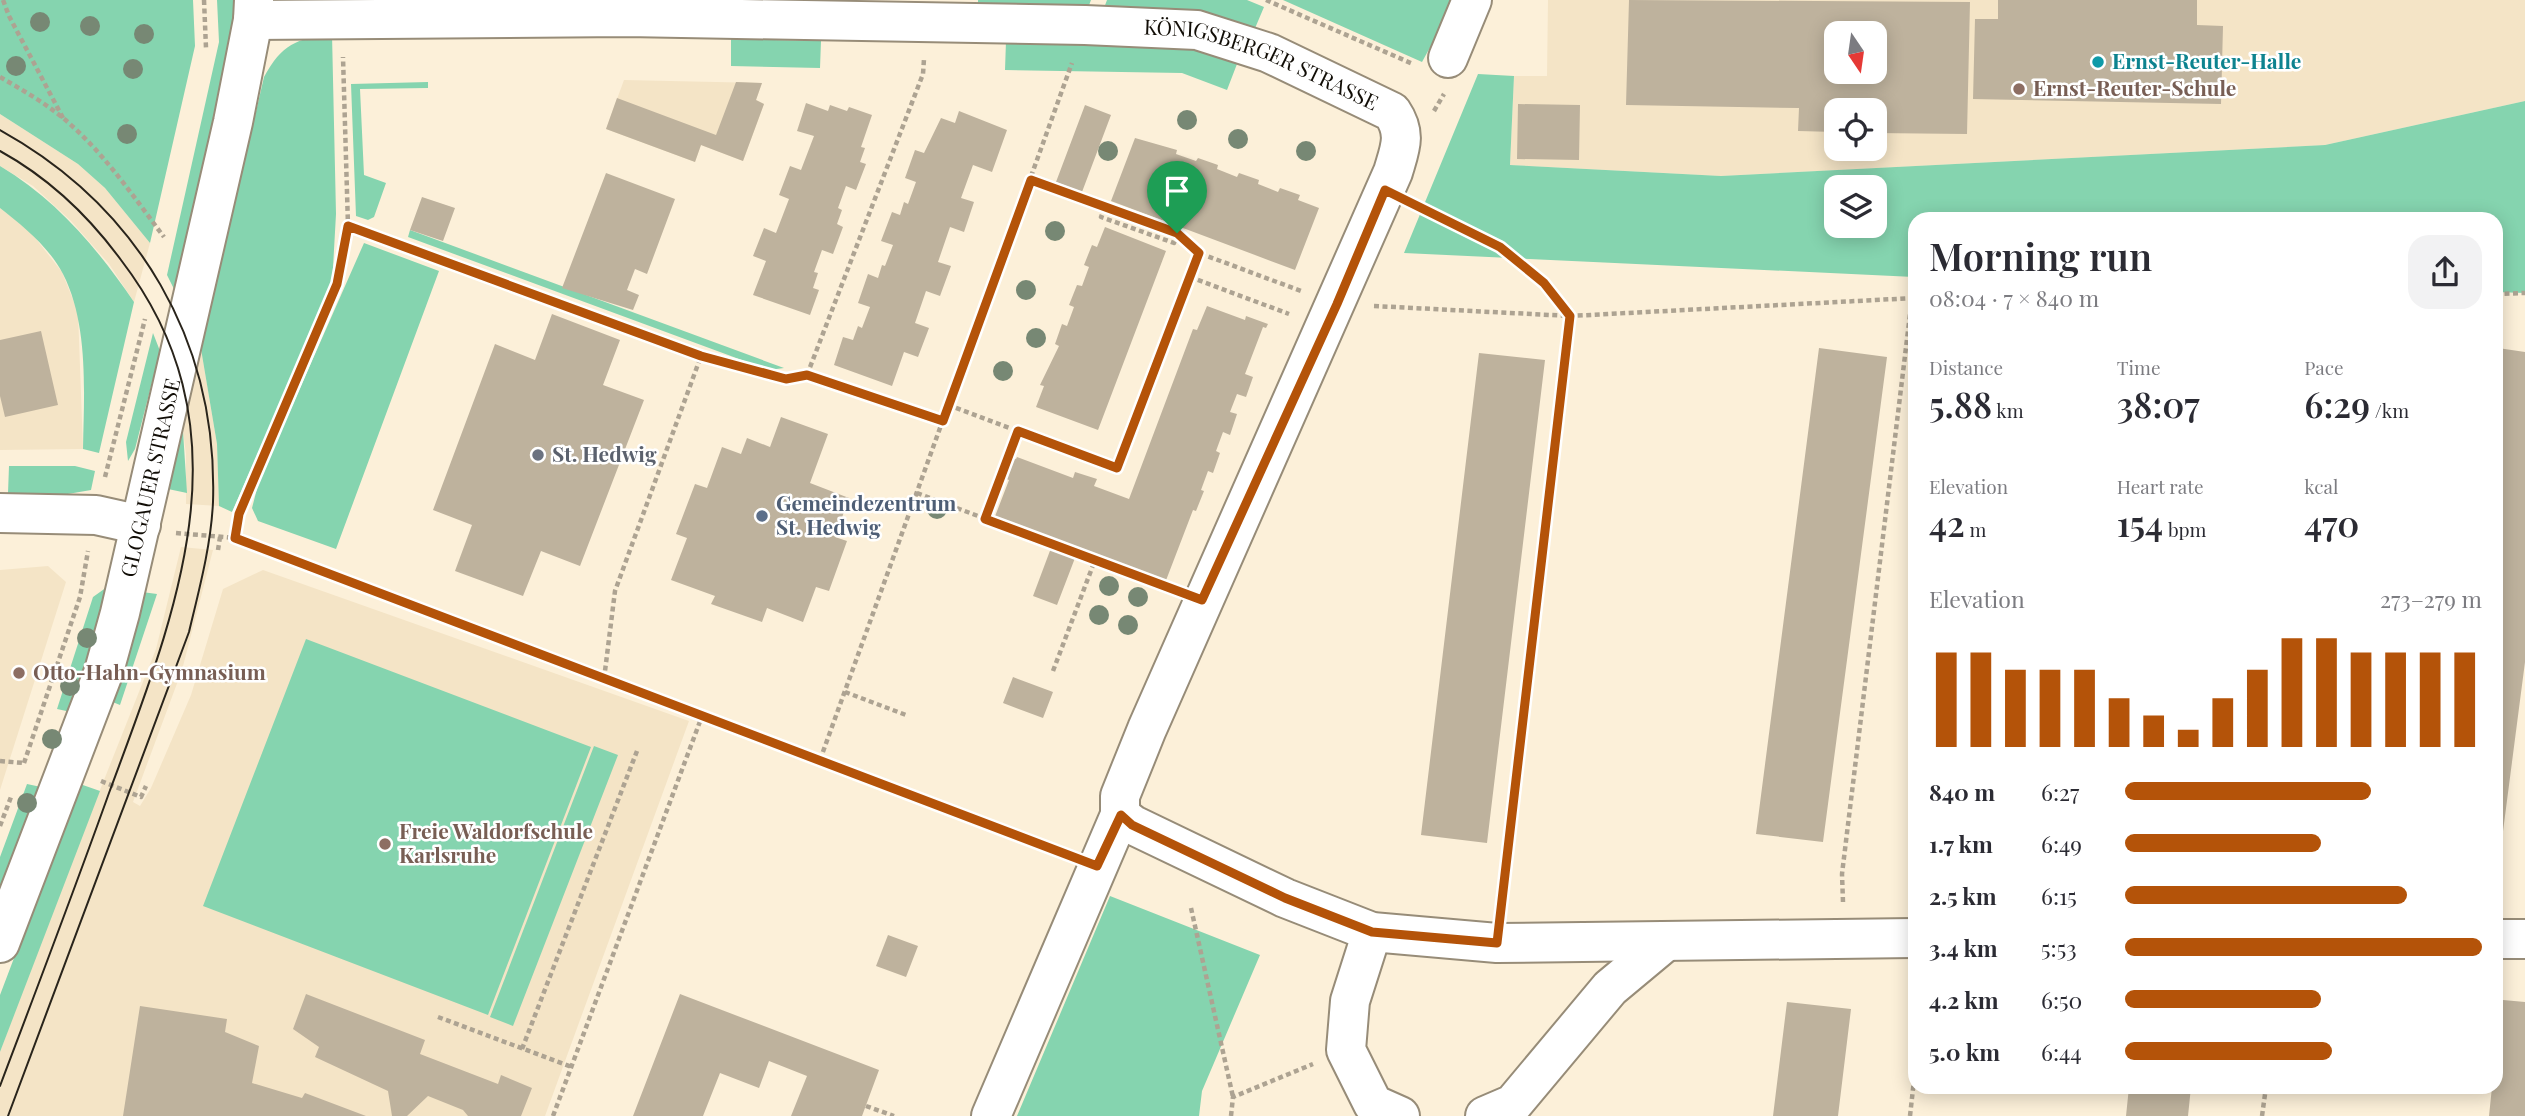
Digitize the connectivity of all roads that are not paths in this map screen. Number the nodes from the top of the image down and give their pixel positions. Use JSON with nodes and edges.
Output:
{"nodes":[{"id":1,"x":1472,"y":0,"type":"edge"},
{"id":2,"x":253,"y":10,"type":"edge"},
{"id":3,"x":1431,"y":61,"type":"road end"},
{"id":4,"x":0,"y":513,"type":"edge"},
{"id":5,"x":141,"y":525,"type":"junction"},
{"id":6,"x":1121,"y":815,"type":"junction"},
{"id":7,"x":1372,"y":932,"type":"junction"},
{"id":8,"x":1908,"y":938,"type":"edge"},
{"id":9,"x":2503,"y":939,"type":"edge"},
{"id":10,"x":2525,"y":939,"type":"edge"},
{"id":11,"x":0,"y":943,"type":"edge"},
{"id":12,"x":1664,"y":943,"type":"junction"},
{"id":13,"x":991,"y":1116,"type":"edge"},
{"id":14,"x":1400,"y":1116,"type":"edge"},
{"id":15,"x":1485,"y":1116,"type":"edge"}],
"edges":[{"from":1,"to":3,"type":"street"},
{"from":2,"to":5,"type":"street","name":"GLOGAUER STRASSE"},
{"from":2,"to":6,"type":"street","name":"KÖNIGSBERGER STRASSE"},
{"from":4,"to":5,"type":"street"},
{"from":5,"to":11,"type":"street","name":"GLOGAUER STRASSE"},
{"from":6,"to":7,"type":"street"},
{"from":6,"to":13,"type":"street"},
{"from":7,"to":12,"type":"street"},
{"from":7,"to":14,"type":"street"},
{"from":8,"to":12,"type":"street"},
{"from":9,"to":10,"type":"street"},
{"from":12,"to":15,"type":"street"}]}
